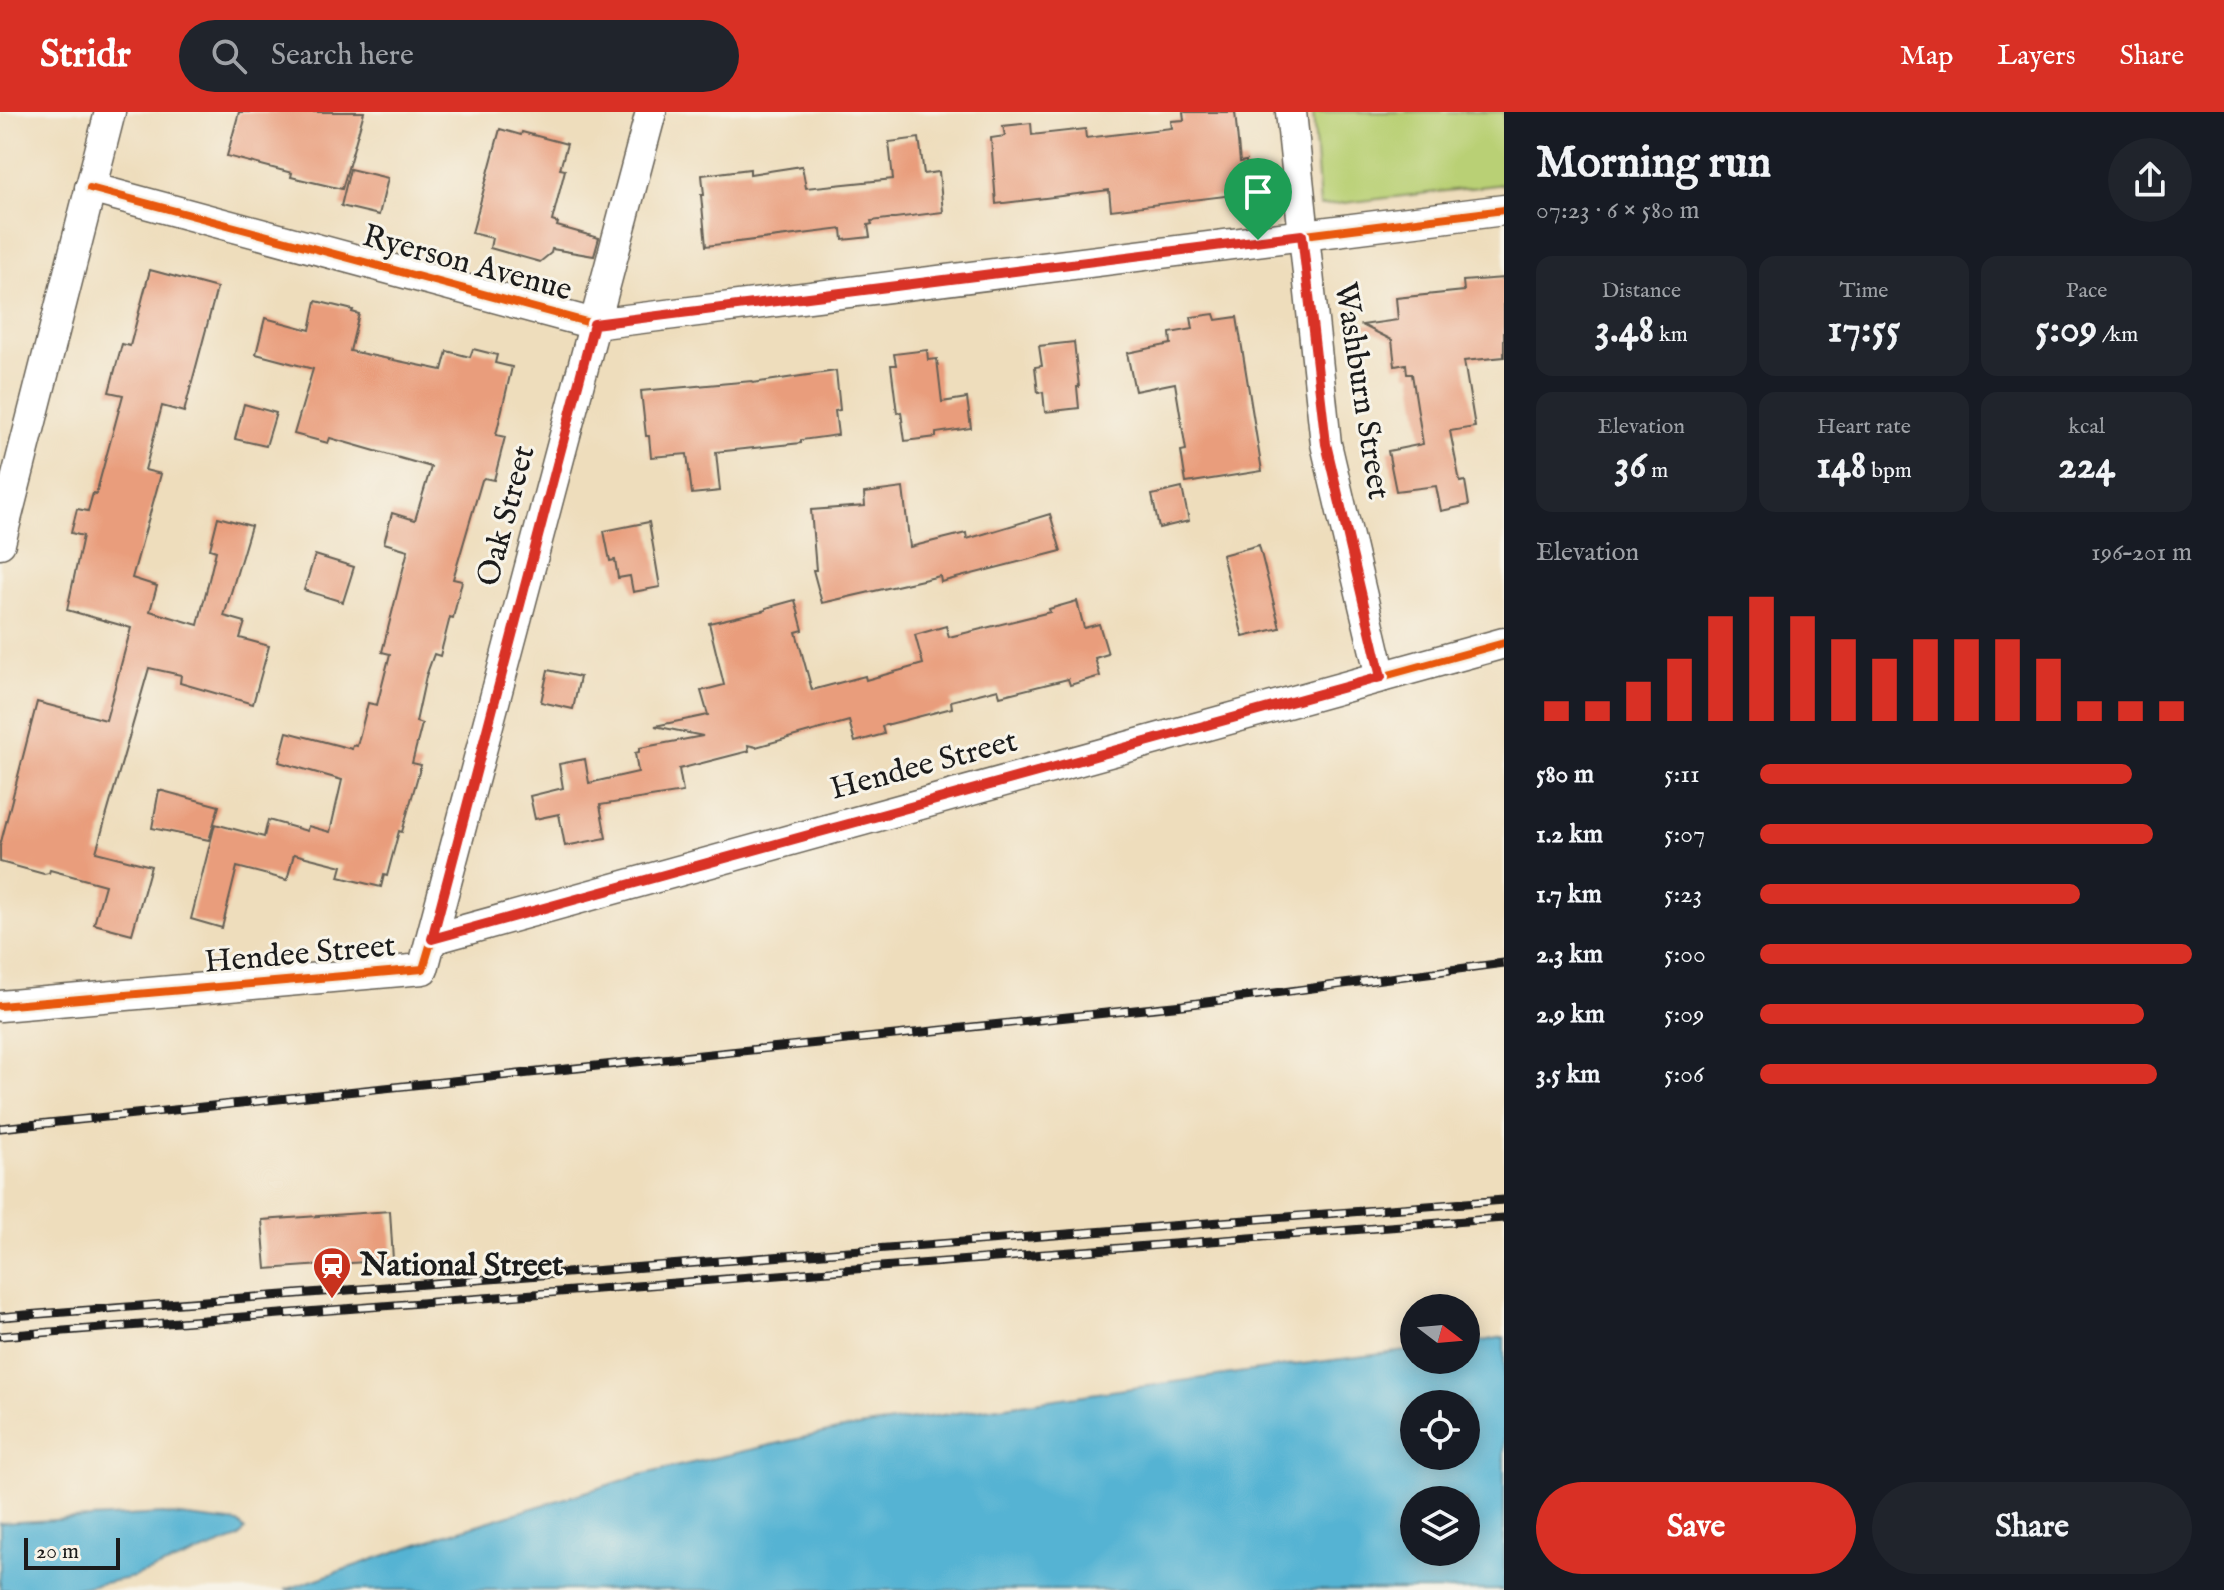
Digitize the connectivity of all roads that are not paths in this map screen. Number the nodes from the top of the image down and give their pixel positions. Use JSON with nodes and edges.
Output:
{"nodes":[{"id":1,"x":110,"y":112,"type":"edge"},
{"id":2,"x":651,"y":112,"type":"edge"},
{"id":3,"x":1291,"y":112,"type":"edge"},
{"id":4,"x":90,"y":188,"type":"junction"},
{"id":5,"x":1504,"y":210,"type":"edge"},
{"id":6,"x":1302,"y":235,"type":"junction"},
{"id":7,"x":594,"y":324,"type":"junction"},
{"id":8,"x":0,"y":543,"type":"edge"},
{"id":9,"x":1504,"y":643,"type":"edge"},
{"id":10,"x":1381,"y":677,"type":"junction"},
{"id":11,"x":432,"y":939,"type":"junction"},
{"id":12,"x":0,"y":1006,"type":"edge"}],
"edges":[{"from":1,"to":4,"type":"street"},
{"from":2,"to":7,"type":"street","name":"Oak Street"},
{"from":3,"to":6,"type":"street","name":"Washburn Street"},
{"from":4,"to":7,"type":"street","name":"Ryerson Avenue"},
{"from":4,"to":8,"type":"street"},
{"from":5,"to":6,"type":"street","name":"Ryerson Avenue"},
{"from":6,"to":7,"type":"street","name":"Ryerson Avenue"},
{"from":6,"to":10,"type":"street","name":"Washburn Street"},
{"from":7,"to":11,"type":"street","name":"Oak Street"},
{"from":9,"to":10,"type":"street","name":"Hendee Street"},
{"from":10,"to":11,"type":"street","name":"Hendee Street"},
{"from":11,"to":12,"type":"street","name":"Hendee Street"}]}
